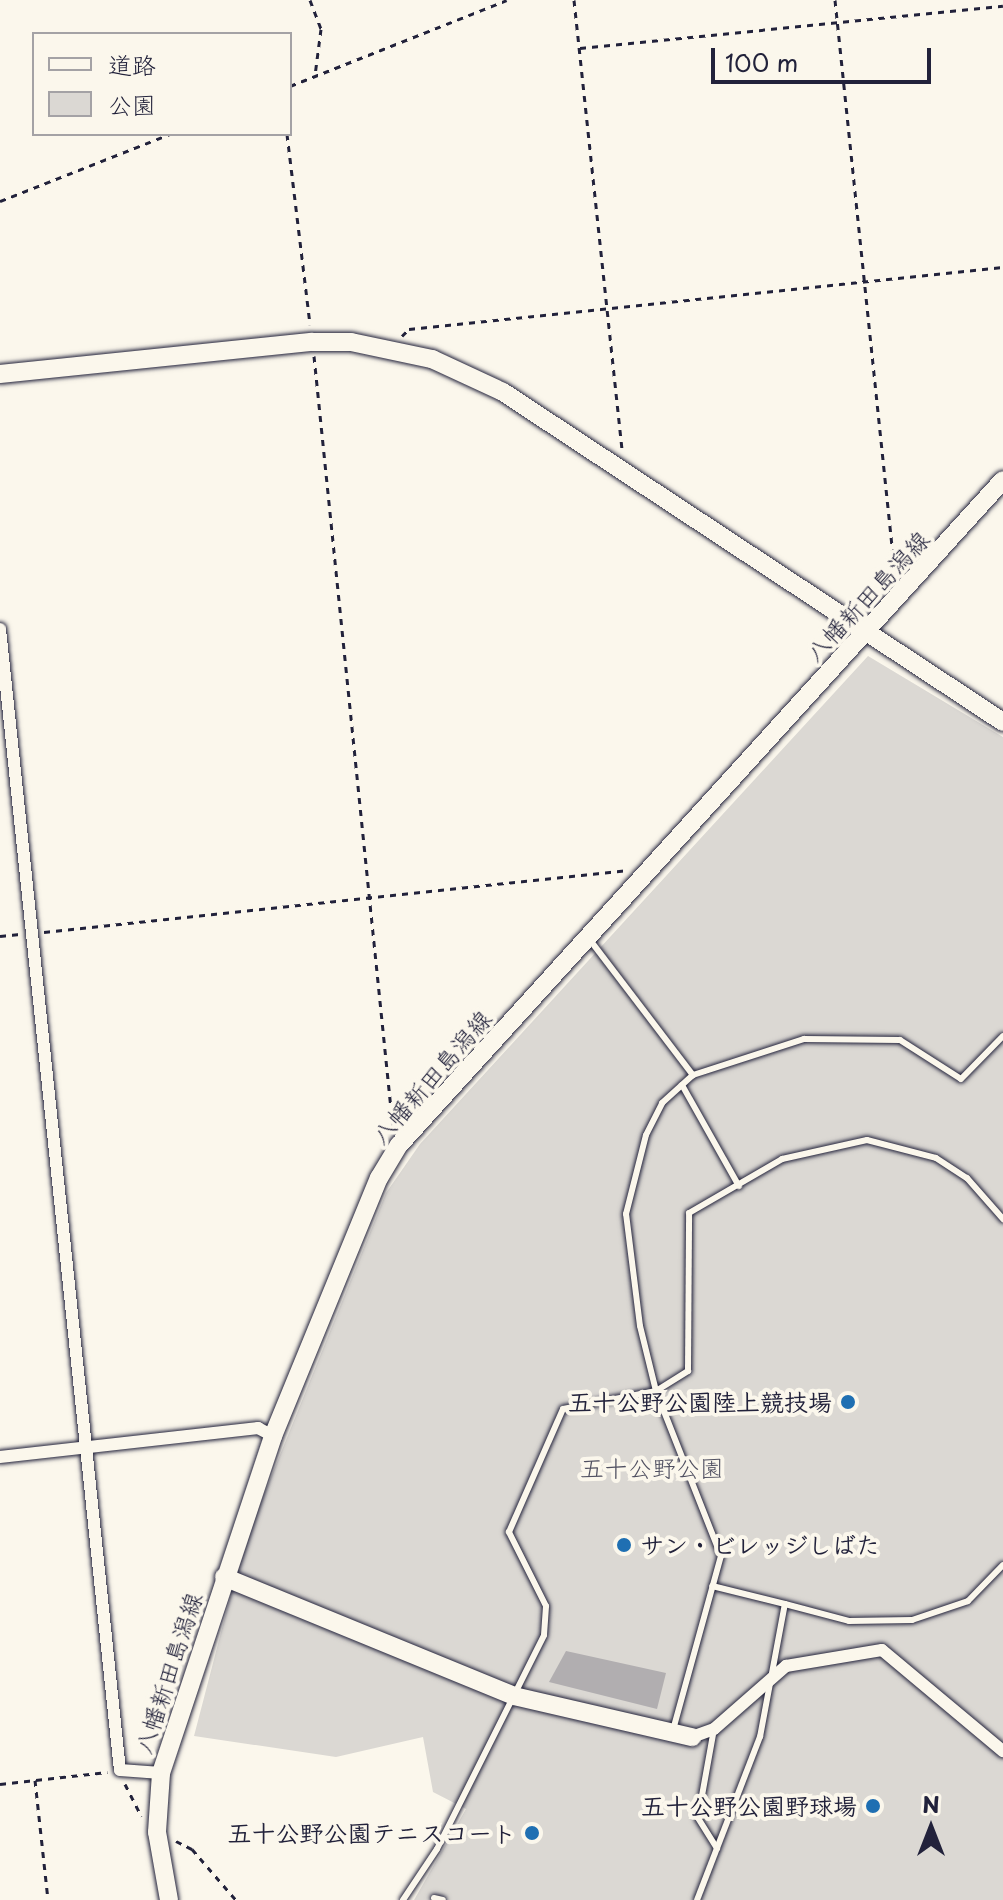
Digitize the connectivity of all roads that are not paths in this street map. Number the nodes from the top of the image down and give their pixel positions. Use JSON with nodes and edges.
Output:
{"nodes":[{"id":1,"x":0,"y":374,"type":"edge"},
{"id":2,"x":1003,"y":480,"type":"edge"},
{"id":3,"x":0,"y":629,"type":"edge"},
{"id":4,"x":864,"y":635,"type":"junction"},
{"id":5,"x":1003,"y":722,"type":"edge"},
{"id":6,"x":587,"y":937,"type":"junction"},
{"id":7,"x":1003,"y":1036,"type":"edge"},
{"id":8,"x":693,"y":1075,"type":"junction"},
{"id":9,"x":682,"y":1085,"type":"junction"},
{"id":10,"x":739,"y":1186,"type":"junction"},
{"id":11,"x":1003,"y":1219,"type":"edge"},
{"id":12,"x":656,"y":1391,"type":"junction"},
{"id":13,"x":273,"y":1436,"type":"junction"},
{"id":14,"x":85,"y":1448,"type":"junction"},
{"id":15,"x":0,"y":1457,"type":"edge"},
{"id":16,"x":1003,"y":1565,"type":"edge"},
{"id":17,"x":224,"y":1577,"type":"junction"},
{"id":18,"x":712,"y":1586,"type":"junction"},
{"id":19,"x":785,"y":1604,"type":"junction"},
{"id":20,"x":765,"y":1678,"type":"junction"},
{"id":21,"x":514,"y":1696,"type":"junction"},
{"id":22,"x":714,"y":1729,"type":"junction"},
{"id":23,"x":672,"y":1732,"type":"junction"},
{"id":24,"x":692,"y":1737,"type":"joint"},
{"id":25,"x":1003,"y":1751,"type":"edge"},
{"id":26,"x":161,"y":1773,"type":"junction"},
{"id":27,"x":717,"y":1848,"type":"junction"},
{"id":28,"x":434,"y":1898,"type":"edge"},
{"id":29,"x":169,"y":1900,"type":"edge"},
{"id":30,"x":403,"y":1900,"type":"edge"},
{"id":31,"x":443,"y":1900,"type":"edge"},
{"id":32,"x":697,"y":1900,"type":"edge"}],
"edges":[{"from":1,"to":4,"type":"main road"},
{"from":2,"to":4,"type":"main road","name":"八幡新田島潟線"},
{"from":3,"to":14,"type":"street"},
{"from":4,"to":5,"type":"main road"},
{"from":4,"to":6,"type":"main road","name":"八幡新田島潟線"},
{"from":6,"to":8,"type":"lane"},
{"from":6,"to":13,"type":"main road","name":"八幡新田島潟線"},
{"from":7,"to":8,"type":"lane"},
{"from":8,"to":9,"type":"lane"},
{"from":9,"to":10,"type":"lane"},
{"from":9,"to":12,"type":"lane"},
{"from":10,"to":11,"type":"lane"},
{"from":10,"to":12,"type":"lane"},
{"from":12,"to":18,"type":"lane"},
{"from":12,"to":21,"type":"lane"},
{"from":13,"to":14,"type":"street"},
{"from":13,"to":17,"type":"main road","name":"八幡新田島潟線"},
{"from":14,"to":15,"type":"street"},
{"from":14,"to":26,"type":"street"},
{"from":16,"to":19,"type":"lane"},
{"from":17,"to":21,"type":"main road"},
{"from":17,"to":26,"type":"main road","name":"八幡新田島潟線"},
{"from":18,"to":19,"type":"lane"},
{"from":18,"to":23,"type":"lane"},
{"from":19,"to":20,"type":"lane"},
{"from":20,"to":22,"type":"street"},
{"from":20,"to":25,"type":"street"},
{"from":20,"to":27,"type":"lane"},
{"from":21,"to":23,"type":"main road"},
{"from":21,"to":30,"type":"lane"},
{"from":22,"to":24,"type":"street"},
{"from":22,"to":27,"type":"lane"},
{"from":23,"to":24,"type":"main road"},
{"from":26,"to":29,"type":"main road","name":"八幡新田島潟線"},
{"from":27,"to":32,"type":"lane"},
{"from":28,"to":31,"type":"lane"}]}
